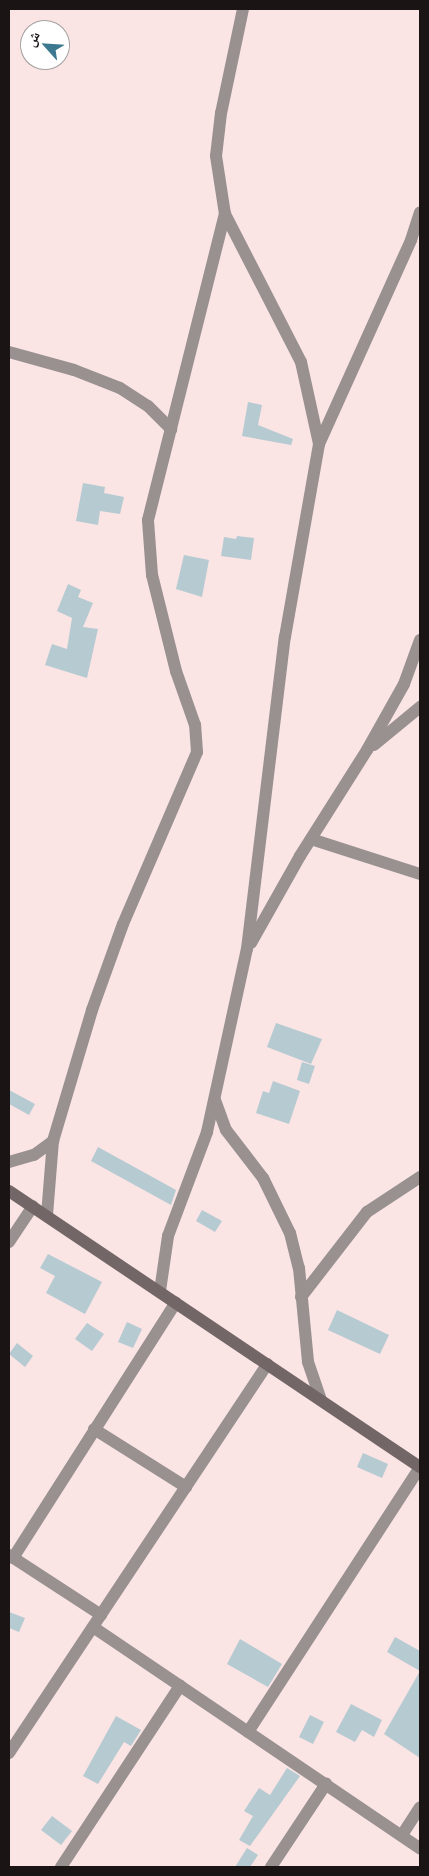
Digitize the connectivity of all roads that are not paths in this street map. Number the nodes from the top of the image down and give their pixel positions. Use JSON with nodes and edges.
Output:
{"nodes":[{"id":1,"x":243,"y":9,"type":"edge"},
{"id":2,"x":420,"y":212,"type":"edge"},
{"id":3,"x":225,"y":214,"type":"junction"},
{"id":4,"x":9,"y":352,"type":"edge"},
{"id":5,"x":171,"y":429,"type":"junction"},
{"id":6,"x":319,"y":444,"type":"junction"},
{"id":7,"x":420,"y":640,"type":"edge"},
{"id":8,"x":420,"y":707,"type":"edge"},
{"id":9,"x":367,"y":750,"type":"junction"},
{"id":10,"x":311,"y":839,"type":"junction"},
{"id":11,"x":420,"y":874,"type":"edge"},
{"id":12,"x":247,"y":949,"type":"junction"},
{"id":13,"x":215,"y":1100,"type":"junction"},
{"id":14,"x":53,"y":1141,"type":"junction"},
{"id":15,"x":9,"y":1162,"type":"edge"},
{"id":16,"x":420,"y":1177,"type":"edge"},
{"id":17,"x":9,"y":1191,"type":"edge"},
{"id":18,"x":33,"y":1206,"type":"junction"},
{"id":19,"x":47,"y":1215,"type":"junction"},
{"id":20,"x":9,"y":1242,"type":"edge"},
{"id":21,"x":160,"y":1291,"type":"junction"},
{"id":22,"x":301,"y":1297,"type":"junction"},
{"id":23,"x":176,"y":1302,"type":"junction"},
{"id":24,"x":267,"y":1364,"type":"junction"},
{"id":25,"x":321,"y":1400,"type":"junction"},
{"id":26,"x":94,"y":1430,"type":"junction"},
{"id":27,"x":420,"y":1467,"type":"edge"},
{"id":28,"x":186,"y":1487,"type":"junction"},
{"id":29,"x":11,"y":1556,"type":"edge"},
{"id":30,"x":101,"y":1615,"type":"junction"},
{"id":31,"x":93,"y":1627,"type":"junction"},
{"id":32,"x":180,"y":1686,"type":"junction"},
{"id":33,"x":248,"y":1732,"type":"junction"},
{"id":34,"x":9,"y":1753,"type":"edge"},
{"id":35,"x":326,"y":1784,"type":"junction"},
{"id":36,"x":420,"y":1807,"type":"edge"},
{"id":37,"x":402,"y":1836,"type":"junction"},
{"id":38,"x":420,"y":1848,"type":"edge"},
{"id":39,"x":61,"y":1867,"type":"edge"},
{"id":40,"x":271,"y":1867,"type":"edge"}],
"edges":[{"from":1,"to":3,"type":"street"},
{"from":2,"to":6,"type":"street"},
{"from":3,"to":5,"type":"street"},
{"from":3,"to":6,"type":"street"},
{"from":4,"to":5,"type":"street"},
{"from":5,"to":14,"type":"street"},
{"from":6,"to":12,"type":"street"},
{"from":7,"to":9,"type":"street"},
{"from":8,"to":9,"type":"street"},
{"from":9,"to":10,"type":"street"},
{"from":10,"to":11,"type":"street"},
{"from":10,"to":12,"type":"street"},
{"from":12,"to":13,"type":"street"},
{"from":13,"to":21,"type":"street"},
{"from":13,"to":22,"type":"street"},
{"from":14,"to":15,"type":"street"},
{"from":14,"to":19,"type":"street"},
{"from":16,"to":22,"type":"street"},
{"from":17,"to":18,"type":"street"},
{"from":18,"to":19,"type":"street"},
{"from":18,"to":20,"type":"street"},
{"from":19,"to":21,"type":"street"},
{"from":21,"to":23,"type":"street"},
{"from":22,"to":25,"type":"street"},
{"from":23,"to":24,"type":"street"},
{"from":23,"to":26,"type":"street"},
{"from":24,"to":25,"type":"street"},
{"from":24,"to":28,"type":"street"},
{"from":25,"to":27,"type":"street"},
{"from":26,"to":28,"type":"street"},
{"from":26,"to":29,"type":"street"},
{"from":27,"to":33,"type":"street"},
{"from":28,"to":30,"type":"street"},
{"from":29,"to":30,"type":"street"},
{"from":30,"to":31,"type":"street"},
{"from":31,"to":32,"type":"street"},
{"from":31,"to":34,"type":"street"},
{"from":32,"to":33,"type":"street"},
{"from":32,"to":39,"type":"street"},
{"from":33,"to":35,"type":"street"},
{"from":35,"to":37,"type":"street"},
{"from":35,"to":40,"type":"street"},
{"from":36,"to":37,"type":"street"},
{"from":37,"to":38,"type":"street"}]}
